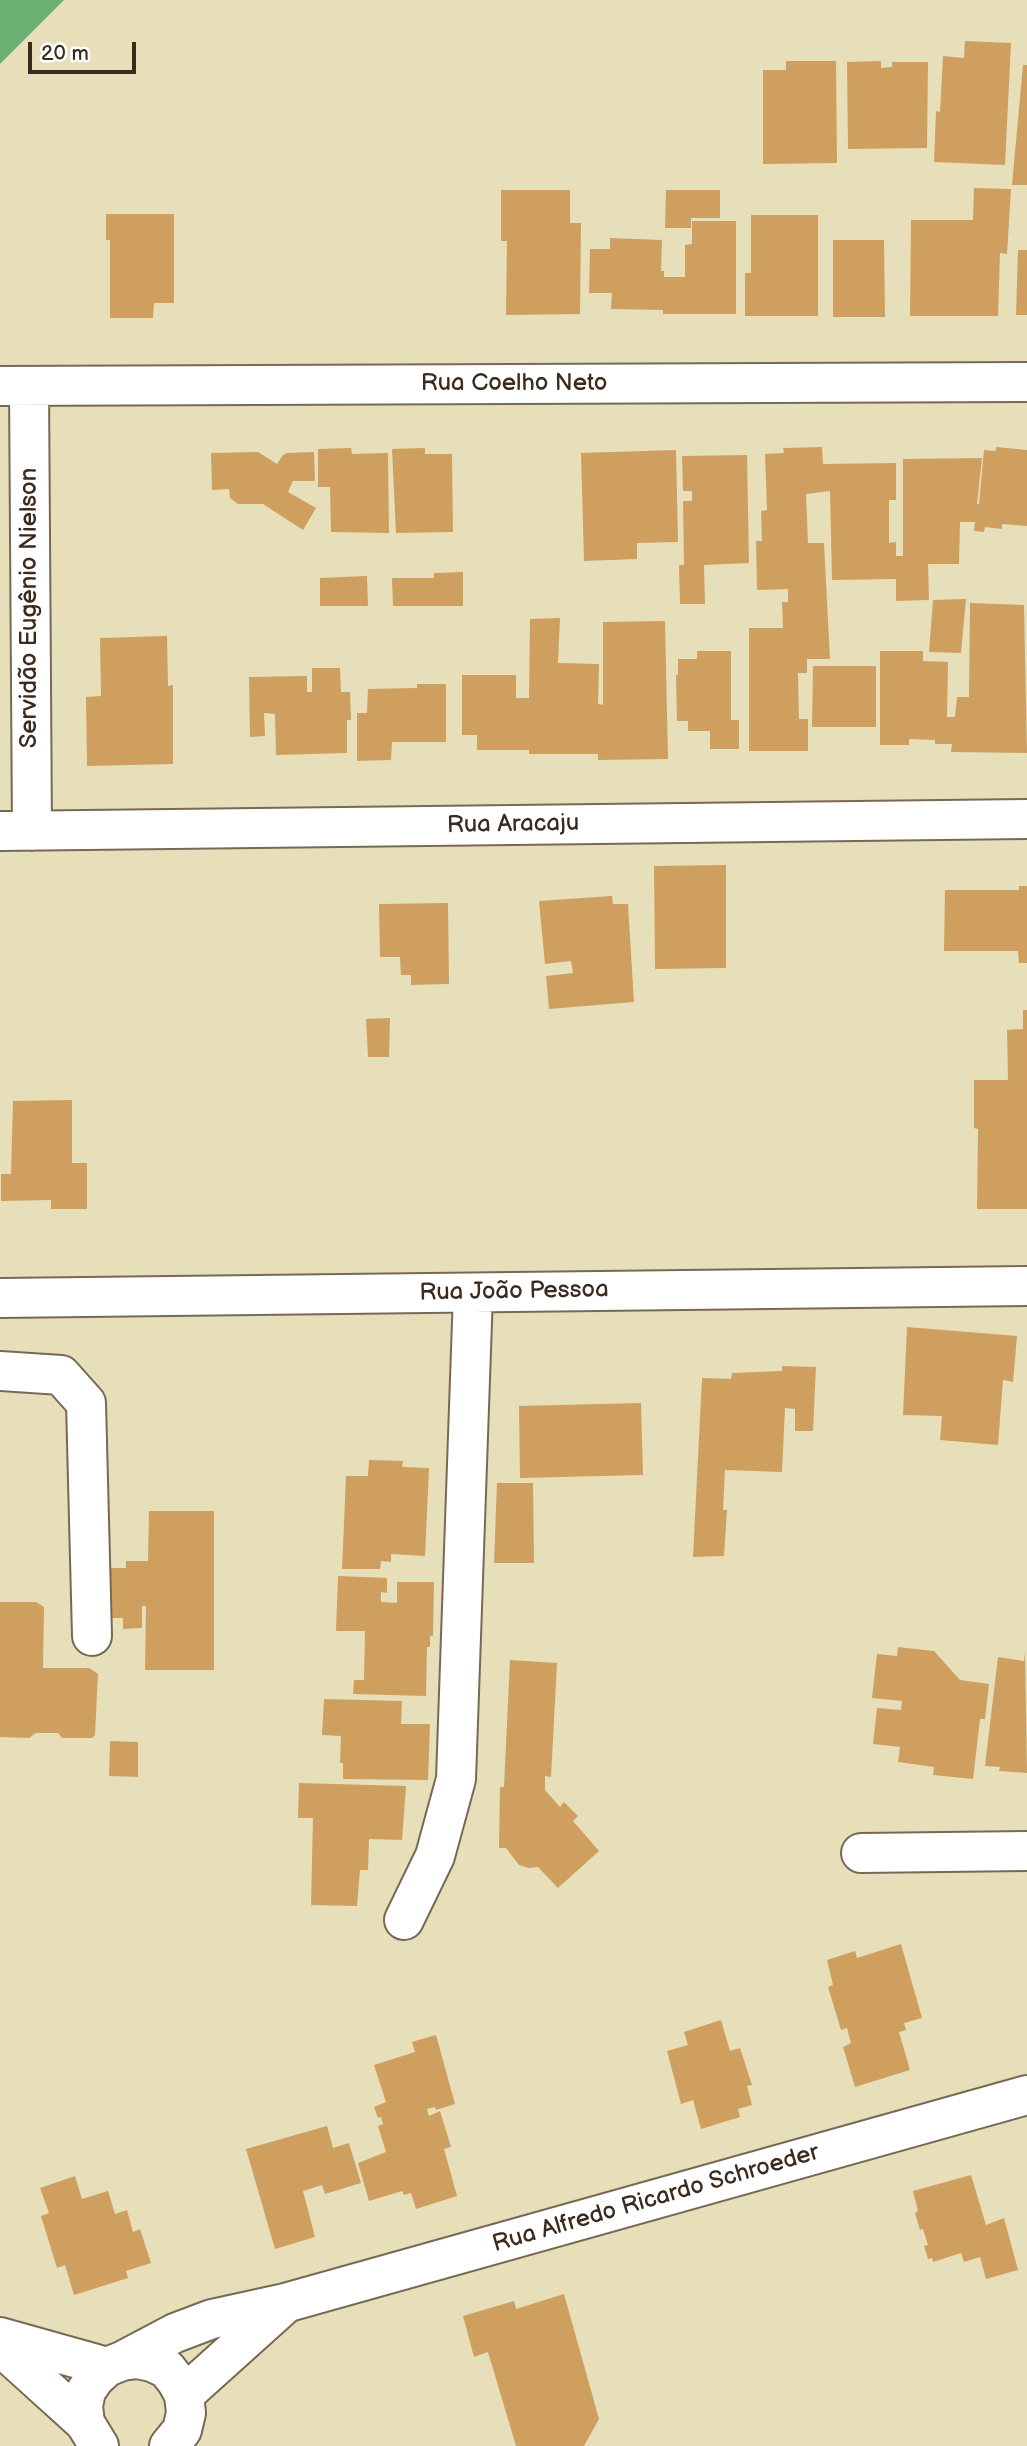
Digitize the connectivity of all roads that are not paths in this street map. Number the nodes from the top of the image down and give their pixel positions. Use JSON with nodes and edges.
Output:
{"nodes":[{"id":1,"x":1027,"y":382,"type":"edge"},
{"id":2,"x":14,"y":386,"type":"edge"},
{"id":3,"x":1027,"y":819,"type":"edge"},
{"id":4,"x":16,"y":831,"type":"edge"},
{"id":5,"x":1027,"y":1286,"type":"edge"},
{"id":6,"x":473,"y":1293,"type":"junction"},
{"id":7,"x":0,"y":1298,"type":"edge"},
{"id":8,"x":0,"y":1371,"type":"edge"},
{"id":9,"x":92,"y":1636,"type":"dead end"},
{"id":10,"x":1027,"y":1851,"type":"edge"},
{"id":11,"x":861,"y":1853,"type":"dead end"},
{"id":12,"x":404,"y":1920,"type":"dead end"},
{"id":13,"x":1027,"y":2095,"type":"edge"},
{"id":14,"x":285,"y":2303,"type":"junction"},
{"id":15,"x":0,"y":2337,"type":"edge"},
{"id":16,"x":0,"y":2346,"type":"edge"},
{"id":17,"x":114,"y":2364,"type":"junction"},
{"id":18,"x":182,"y":2429,"type":"edge"},
{"id":19,"x":90,"y":2437,"type":"edge"}],
"edges":[{"from":1,"to":2,"type":"street","name":"Rua Coelho Neto"},
{"from":2,"to":4,"type":"street","name":"Servidão Eugênio Nielson"},
{"from":3,"to":4,"type":"street","name":"Rua Aracaju"},
{"from":5,"to":6,"type":"street","name":"Rua João Pessoa"},
{"from":6,"to":7,"type":"street","name":"Rua João Pessoa"},
{"from":6,"to":12,"type":"street"},
{"from":8,"to":9,"type":"street"},
{"from":10,"to":11,"type":"street"},
{"from":13,"to":14,"type":"street","name":"Rua Alfredo Ricardo Schroeder"},
{"from":14,"to":17,"type":"street","name":"Rua Alfredo Ricardo Schroeder"},
{"from":14,"to":18,"type":"street","name":"Rua Alfredo Ricardo Schroeder"},
{"from":15,"to":17,"type":"street"},
{"from":16,"to":19,"type":"street"},
{"from":17,"to":18,"type":"street"},
{"from":17,"to":19,"type":"street"}]}
